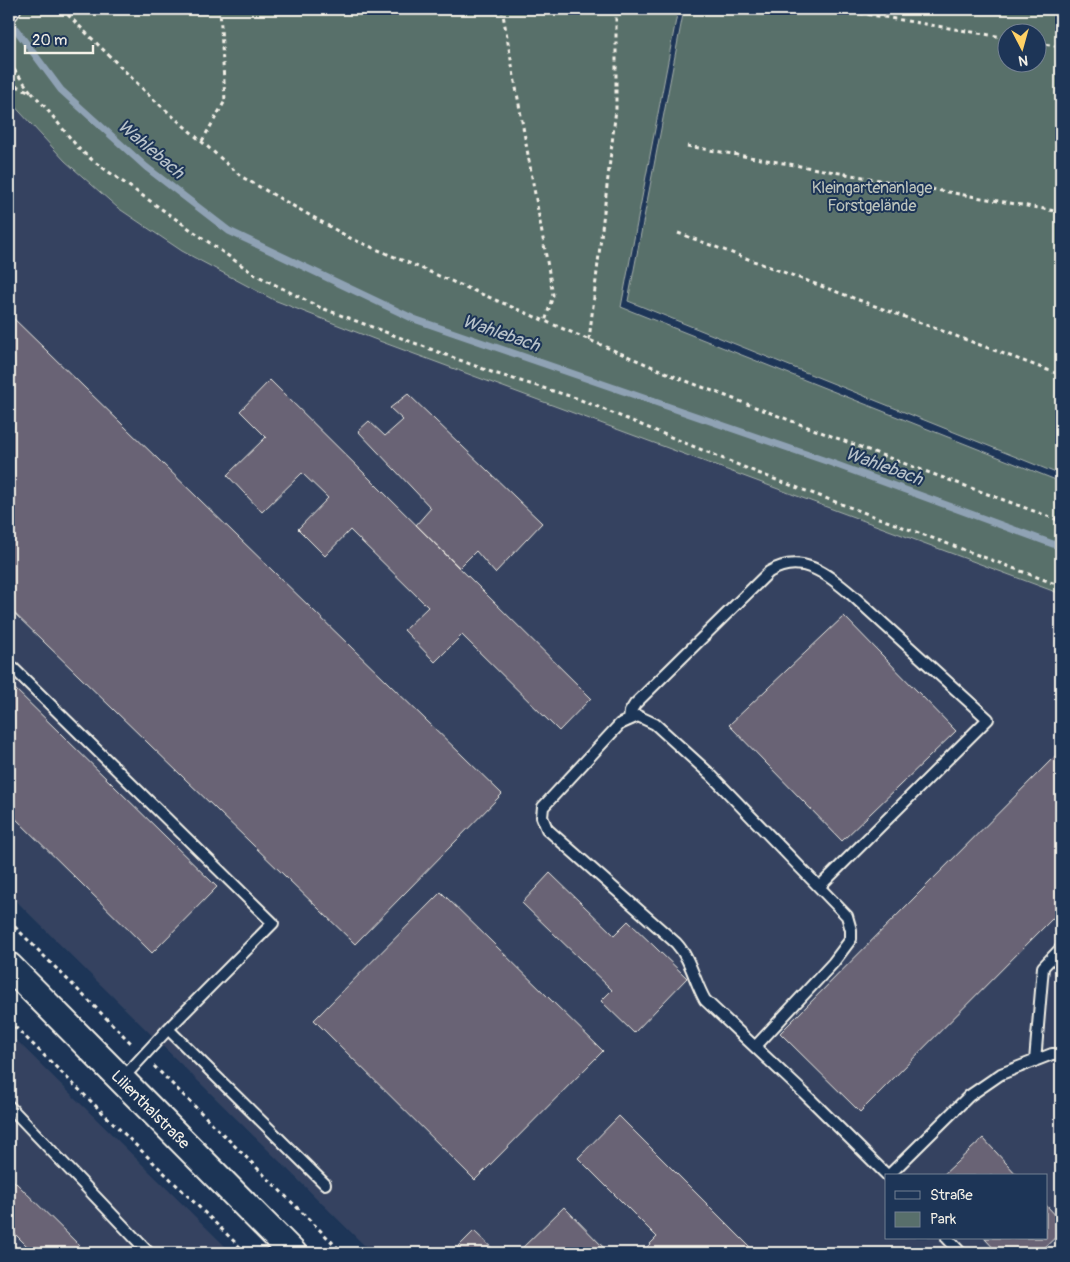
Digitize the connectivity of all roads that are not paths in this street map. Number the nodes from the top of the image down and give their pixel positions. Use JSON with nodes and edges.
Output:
{"nodes":[{"id":1,"x":12,"y":9,"type":"edge"},
{"id":2,"x":9,"y":12,"type":"edge"},
{"id":3,"x":9,"y":664,"type":"edge"},
{"id":4,"x":629,"y":720,"type":"junction"},
{"id":5,"x":819,"y":887,"type":"junction"},
{"id":6,"x":1061,"y":948,"type":"edge"},
{"id":7,"x":9,"y":966,"type":"edge"},
{"id":8,"x":168,"y":1029,"type":"junction"},
{"id":9,"x":755,"y":1047,"type":"junction"},
{"id":10,"x":1061,"y":1054,"type":"edge"},
{"id":11,"x":1035,"y":1061,"type":"junction"},
{"id":12,"x":121,"y":1080,"type":"junction"},
{"id":13,"x":9,"y":1106,"type":"edge"},
{"id":14,"x":886,"y":1174,"type":"edge"},
{"id":15,"x":890,"y":1174,"type":"edge"},
{"id":16,"x":325,"y":1184,"type":"dead end"},
{"id":17,"x":949,"y":1240,"type":"edge"},
{"id":18,"x":149,"y":1253,"type":"edge"},
{"id":19,"x":293,"y":1253,"type":"edge"},
{"id":20,"x":962,"y":1253,"type":"edge"}],
"edges":[{"from":1,"to":2,"type":"street"},
{"from":3,"to":8,"type":"lane"},
{"from":4,"to":5,"type":"lane"},
{"from":4,"to":5,"type":"lane"},
{"from":4,"to":9,"type":"lane"},
{"from":5,"to":9,"type":"lane"},
{"from":6,"to":11,"type":"lane"},
{"from":7,"to":12,"type":"main road","name":"Lilienthalstraße"},
{"from":8,"to":12,"type":"lane"},
{"from":8,"to":16,"type":"lane"},
{"from":9,"to":14,"type":"lane"},
{"from":10,"to":11,"type":"lane"},
{"from":11,"to":15,"type":"lane"},
{"from":12,"to":19,"type":"main road","name":"Lilienthalstraße"},
{"from":13,"to":18,"type":"lane"},
{"from":17,"to":20,"type":"lane"}]}
